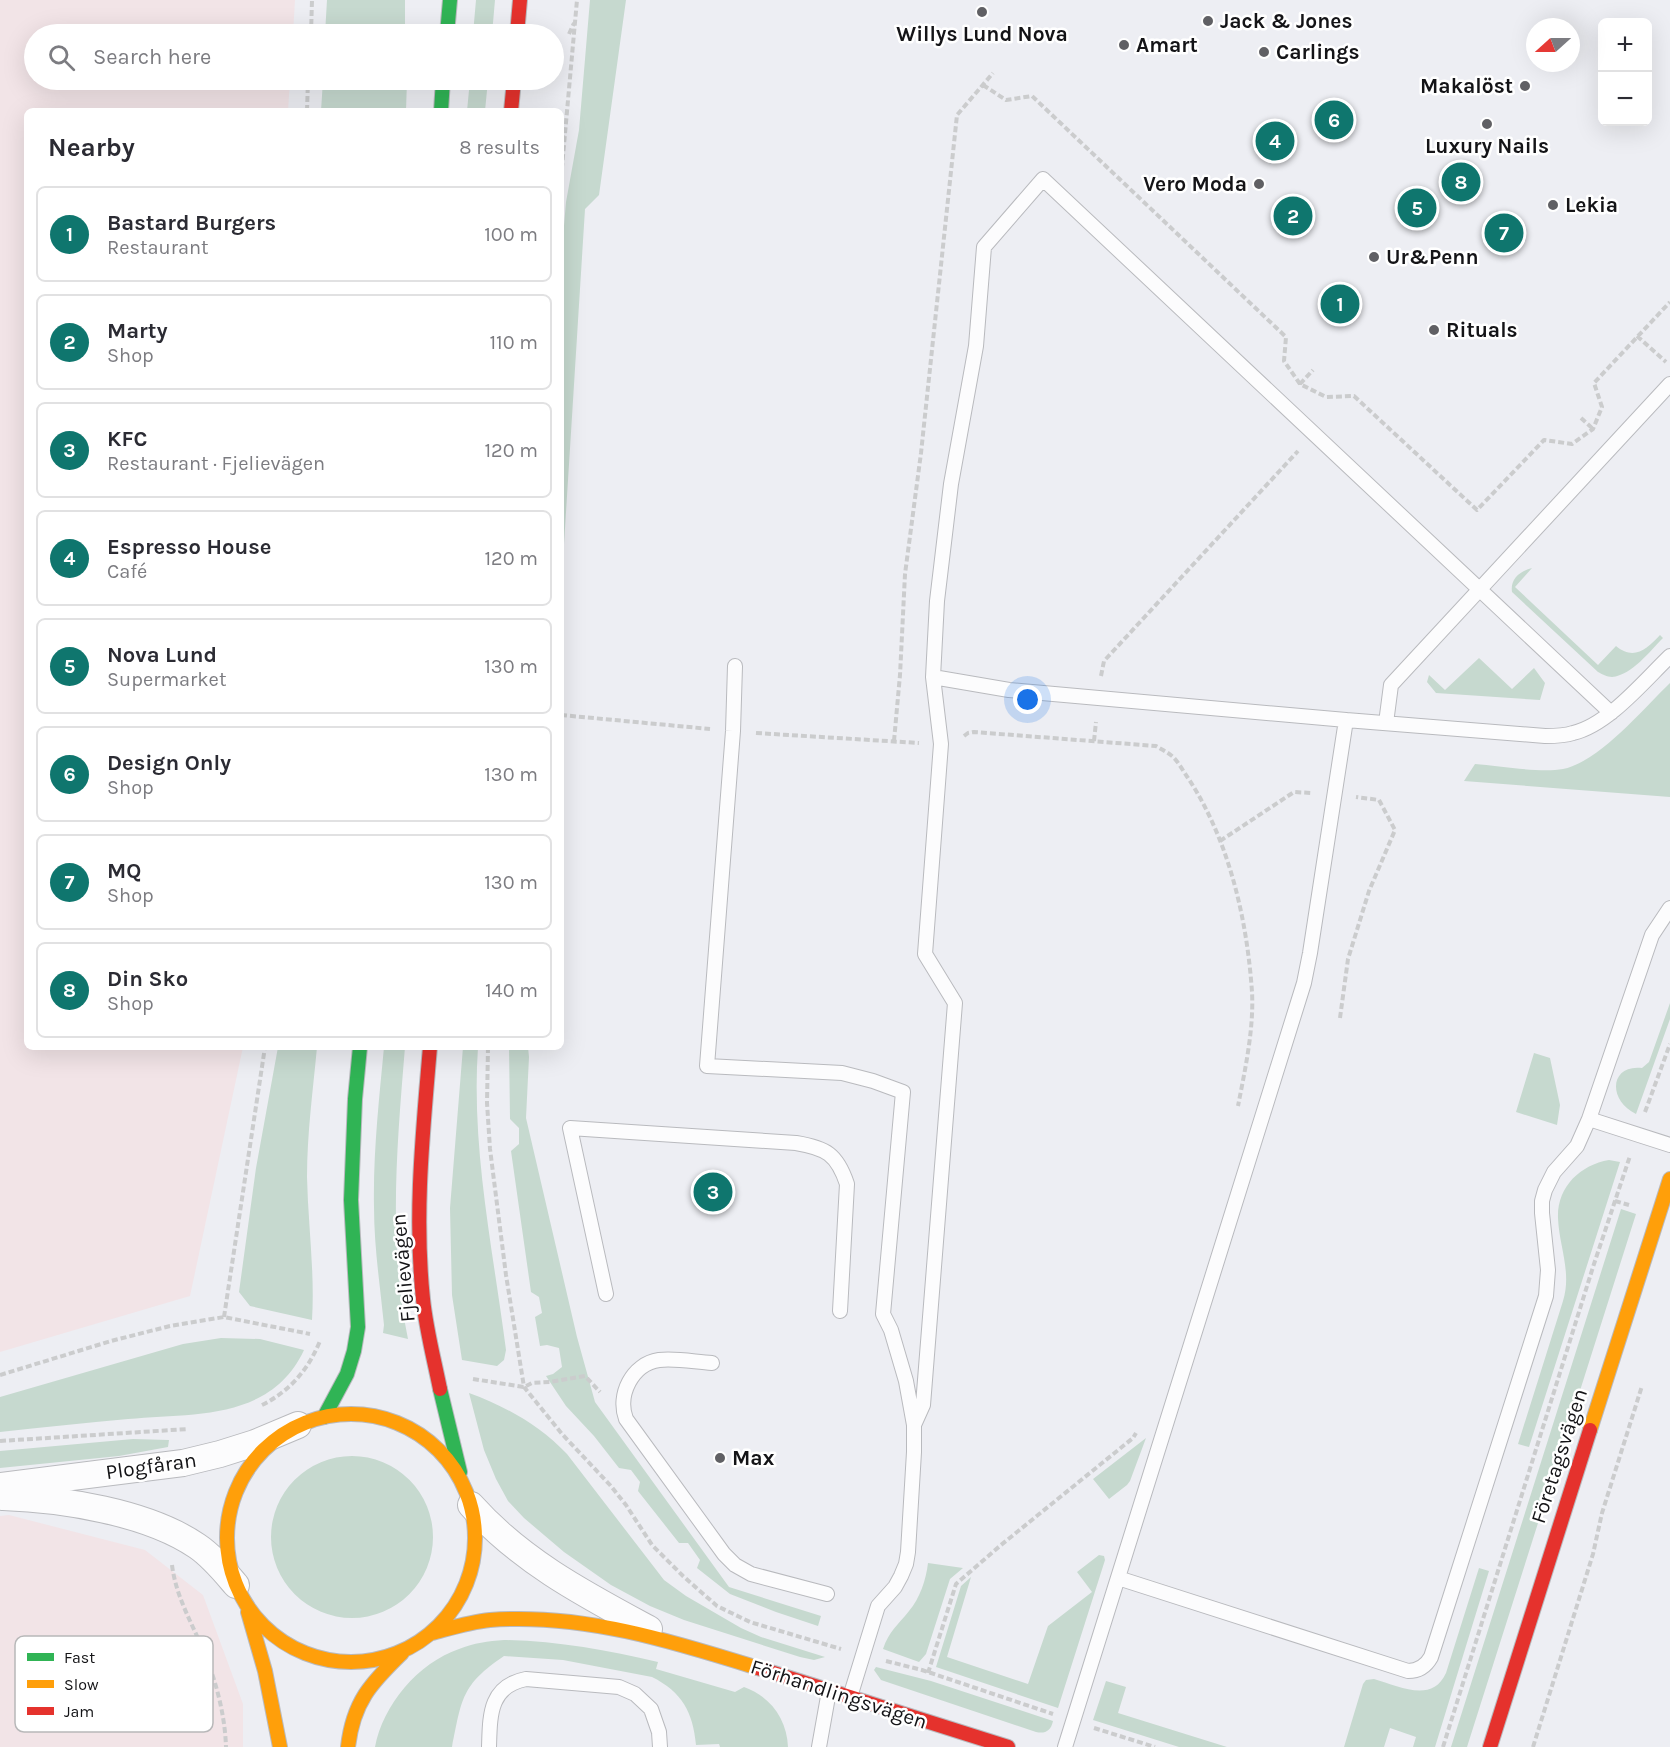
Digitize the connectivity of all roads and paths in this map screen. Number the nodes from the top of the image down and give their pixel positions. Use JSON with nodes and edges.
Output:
{"nodes":[{"id":1,"x":312,"y":0,"type":"edge"},
{"id":2,"x":450,"y":0,"type":"edge"},
{"id":3,"x":520,"y":0,"type":"edge"},
{"id":4,"x":577,"y":0,"type":"edge"},
{"id":5,"x":576,"y":16,"type":"junction"},
{"id":6,"x":311,"y":24,"type":"edge"},
{"id":7,"x":448,"y":24,"type":"edge"},
{"id":8,"x":518,"y":24,"type":"edge"},
{"id":9,"x":569,"y":34,"type":"dead end"},
{"id":10,"x":993,"y":73,"type":"dead end"},
{"id":11,"x":982,"y":85,"type":"junction"},
{"id":12,"x":308,"y":90,"type":"edge"},
{"id":13,"x":443,"y":90,"type":"edge"},
{"id":14,"x":513,"y":90,"type":"edge"},
{"id":15,"x":307,"y":108,"type":"edge"},
{"id":16,"x":441,"y":108,"type":"edge"},
{"id":17,"x":511,"y":108,"type":"edge"},
{"id":18,"x":564,"y":138,"type":"edge"},
{"id":19,"x":565,"y":142,"type":"junction"},
{"id":20,"x":564,"y":151,"type":"edge"},
{"id":21,"x":1670,"y":302,"type":"edge"},
{"id":22,"x":1637,"y":336,"type":"junction"},
{"id":23,"x":1670,"y":366,"type":"edge"},
{"id":24,"x":1313,"y":370,"type":"dead end"},
{"id":25,"x":1300,"y":384,"type":"junction"},
{"id":26,"x":1670,"y":384,"type":"edge"},
{"id":27,"x":1326,"y":397,"type":"junction"},
{"id":28,"x":1581,"y":418,"type":"dead end"},
{"id":29,"x":1593,"y":429,"type":"junction"},
{"id":30,"x":1310,"y":430,"type":"junction"},
{"id":31,"x":1480,"y":589,"type":"junction"},
{"id":32,"x":1670,"y":656,"type":"edge"},
{"id":33,"x":735,"y":666,"type":"dead end"},
{"id":34,"x":933,"y":677,"type":"junction"},
{"id":35,"x":1098,"y":698,"type":"junction"},
{"id":36,"x":1611,"y":713,"type":"junction"},
{"id":37,"x":1346,"y":720,"type":"junction"},
{"id":38,"x":1386,"y":723,"type":"junction"},
{"id":39,"x":894,"y":741,"type":"dead end"},
{"id":40,"x":1094,"y":741,"type":"junction"},
{"id":41,"x":962,"y":746,"type":"dead end"},
{"id":42,"x":1670,"y":908,"type":"edge"},
{"id":43,"x":1670,"y":1044,"type":"edge"},
{"id":44,"x":265,"y":1050,"type":"edge"},
{"id":45,"x":360,"y":1050,"type":"edge"},
{"id":46,"x":430,"y":1050,"type":"edge"},
{"id":47,"x":488,"y":1050,"type":"edge"},
{"id":48,"x":1236,"y":1115,"type":"dead end"},
{"id":49,"x":1589,"y":1119,"type":"junction"},
{"id":50,"x":1637,"y":1135,"type":"junction"},
{"id":51,"x":1670,"y":1145,"type":"edge"},
{"id":52,"x":1670,"y":1179,"type":"edge"},
{"id":53,"x":606,"y":1294,"type":"dead end"},
{"id":54,"x":840,"y":1311,"type":"dead end"},
{"id":55,"x":224,"y":1317,"type":"junction"},
{"id":56,"x":310,"y":1334,"type":"dead end"},
{"id":57,"x":322,"y":1334,"type":"dead end"},
{"id":58,"x":712,"y":1363,"type":"dead end"},
{"id":59,"x":0,"y":1375,"type":"edge"},
{"id":60,"x":466,"y":1378,"type":"dead end"},
{"id":61,"x":1642,"y":1384,"type":"dead end"},
{"id":62,"x":524,"y":1387,"type":"junction"},
{"id":63,"x":622,"y":1402,"type":"junction"},
{"id":64,"x":255,"y":1408,"type":"dead end"},
{"id":65,"x":324,"y":1416,"type":"junction"},
{"id":66,"x":298,"y":1425,"type":"junction"},
{"id":67,"x":914,"y":1425,"type":"junction"},
{"id":68,"x":1141,"y":1427,"type":"dead end"},
{"id":69,"x":0,"y":1442,"type":"edge"},
{"id":70,"x":183,"y":1463,"type":"junction"},
{"id":71,"x":591,"y":1466,"type":"dead end"},
{"id":72,"x":0,"y":1486,"type":"edge"},
{"id":73,"x":467,"y":1494,"type":"junction"},
{"id":74,"x":0,"y":1497,"type":"edge"},
{"id":75,"x":174,"y":1533,"type":"junction"},
{"id":76,"x":1118,"y":1578,"type":"junction"},
{"id":77,"x":241,"y":1594,"type":"junction"},
{"id":78,"x":827,"y":1594,"type":"dead end"},
{"id":79,"x":432,"y":1633,"type":"junction"},
{"id":80,"x":197,"y":1636,"type":"edge"},
{"id":81,"x":671,"y":1641,"type":"junction"},
{"id":82,"x":404,"y":1652,"type":"junction"},
{"id":83,"x":928,"y":1672,"type":"dead end"},
{"id":84,"x":213,"y":1679,"type":"edge"},
{"id":85,"x":829,"y":1691,"type":"junction"},
{"id":86,"x":850,"y":1697,"type":"junction"},
{"id":87,"x":226,"y":1747,"type":"edge"},
{"id":88,"x":280,"y":1747,"type":"edge"},
{"id":89,"x":348,"y":1747,"type":"edge"},
{"id":90,"x":489,"y":1747,"type":"edge"},
{"id":91,"x":660,"y":1747,"type":"edge"},
{"id":92,"x":819,"y":1747,"type":"edge"},
{"id":93,"x":1008,"y":1747,"type":"edge"},
{"id":94,"x":1065,"y":1747,"type":"edge"},
{"id":95,"x":1443,"y":1747,"type":"edge"},
{"id":96,"x":1490,"y":1747,"type":"edge"},
{"id":97,"x":1533,"y":1747,"type":"edge"}],
"edges":[{"from":1,"to":6,"type":"path"},
{"from":2,"to":7,"type":"main road"},
{"from":3,"to":8,"type":"main road"},
{"from":4,"to":5,"type":"path"},
{"from":5,"to":9,"type":"path"},
{"from":5,"to":19,"type":"path"},
{"from":10,"to":11,"type":"path"},
{"from":11,"to":25,"type":"path"},
{"from":11,"to":39,"type":"path"},
{"from":12,"to":15,"type":"path"},
{"from":13,"to":16,"type":"main road"},
{"from":14,"to":17,"type":"main road"},
{"from":18,"to":19,"type":"path"},
{"from":19,"to":20,"type":"path"},
{"from":21,"to":22,"type":"path"},
{"from":22,"to":23,"type":"path"},
{"from":22,"to":29,"type":"path"},
{"from":24,"to":25,"type":"path"},
{"from":25,"to":27,"type":"path"},
{"from":26,"to":31,"type":"lane"},
{"from":27,"to":29,"type":"path"},
{"from":27,"to":30,"type":"path"},
{"from":28,"to":29,"type":"path"},
{"from":30,"to":31,"type":"lane"},
{"from":30,"to":34,"type":"lane"},
{"from":30,"to":35,"type":"path"},
{"from":31,"to":36,"type":"lane"},
{"from":31,"to":38,"type":"lane"},
{"from":32,"to":36,"type":"lane"},
{"from":33,"to":67,"type":"lane"},
{"from":34,"to":35,"type":"lane"},
{"from":34,"to":67,"type":"lane"},
{"from":35,"to":37,"type":"lane"},
{"from":35,"to":40,"type":"path"},
{"from":36,"to":38,"type":"lane"},
{"from":37,"to":38,"type":"lane"},
{"from":37,"to":76,"type":"lane"},
{"from":40,"to":41,"type":"path"},
{"from":40,"to":48,"type":"path"},
{"from":42,"to":49,"type":"lane"},
{"from":43,"to":50,"type":"path"},
{"from":44,"to":55,"type":"path"},
{"from":45,"to":65,"type":"main road"},
{"from":46,"to":73,"type":"main road","name":"Fjelievägen"},
{"from":47,"to":62,"type":"path"},
{"from":49,"to":50,"type":"lane"},
{"from":49,"to":76,"type":"lane"},
{"from":50,"to":51,"type":"lane"},
{"from":50,"to":95,"type":"path"},
{"from":52,"to":96,"type":"main road","name":"Företagsvägen"},
{"from":53,"to":54,"type":"lane"},
{"from":55,"to":56,"type":"path"},
{"from":55,"to":59,"type":"path"},
{"from":57,"to":64,"type":"path"},
{"from":58,"to":63,"type":"lane"},
{"from":60,"to":62,"type":"path"},
{"from":61,"to":97,"type":"path"},
{"from":62,"to":63,"type":"path"},
{"from":62,"to":71,"type":"path"},
{"from":63,"to":78,"type":"lane"},
{"from":65,"to":66,"type":"main road","name":"Fjelievägen"},
{"from":65,"to":73,"type":"main road","name":"Fjelievägen"},
{"from":66,"to":70,"type":"street","name":"Plogfåran"},
{"from":66,"to":77,"type":"main road","name":"Fjelievägen"},
{"from":67,"to":86,"type":"lane"},
{"from":68,"to":83,"type":"path"},
{"from":69,"to":70,"type":"path"},
{"from":70,"to":72,"type":"street","name":"Plogfåran"},
{"from":73,"to":79,"type":"main road","name":"Fjelievägen"},
{"from":73,"to":81,"type":"street","name":"Förhandlingsvägen"},
{"from":74,"to":75,"type":"street","name":"Plogfåran"},
{"from":75,"to":77,"type":"street","name":"Plogfåran"},
{"from":75,"to":80,"type":"path"},
{"from":76,"to":94,"type":"lane"},
{"from":77,"to":82,"type":"main road","name":"Fjelievägen"},
{"from":77,"to":88,"type":"main road","name":"Fjelievägen"},
{"from":79,"to":81,"type":"main road","name":"Förhandlingsvägen"},
{"from":79,"to":82,"type":"main road","name":"Fjelievägen"},
{"from":81,"to":85,"type":"main road","name":"Förhandlingsvägen"},
{"from":82,"to":89,"type":"main road","name":"Fjelievägen"},
{"from":84,"to":87,"type":"path"},
{"from":85,"to":86,"type":"main road","name":"Förhandlingsvägen"},
{"from":85,"to":92,"type":"lane"},
{"from":86,"to":93,"type":"main road","name":"Förhandlingsvägen"},
{"from":90,"to":91,"type":"lane"}]}
